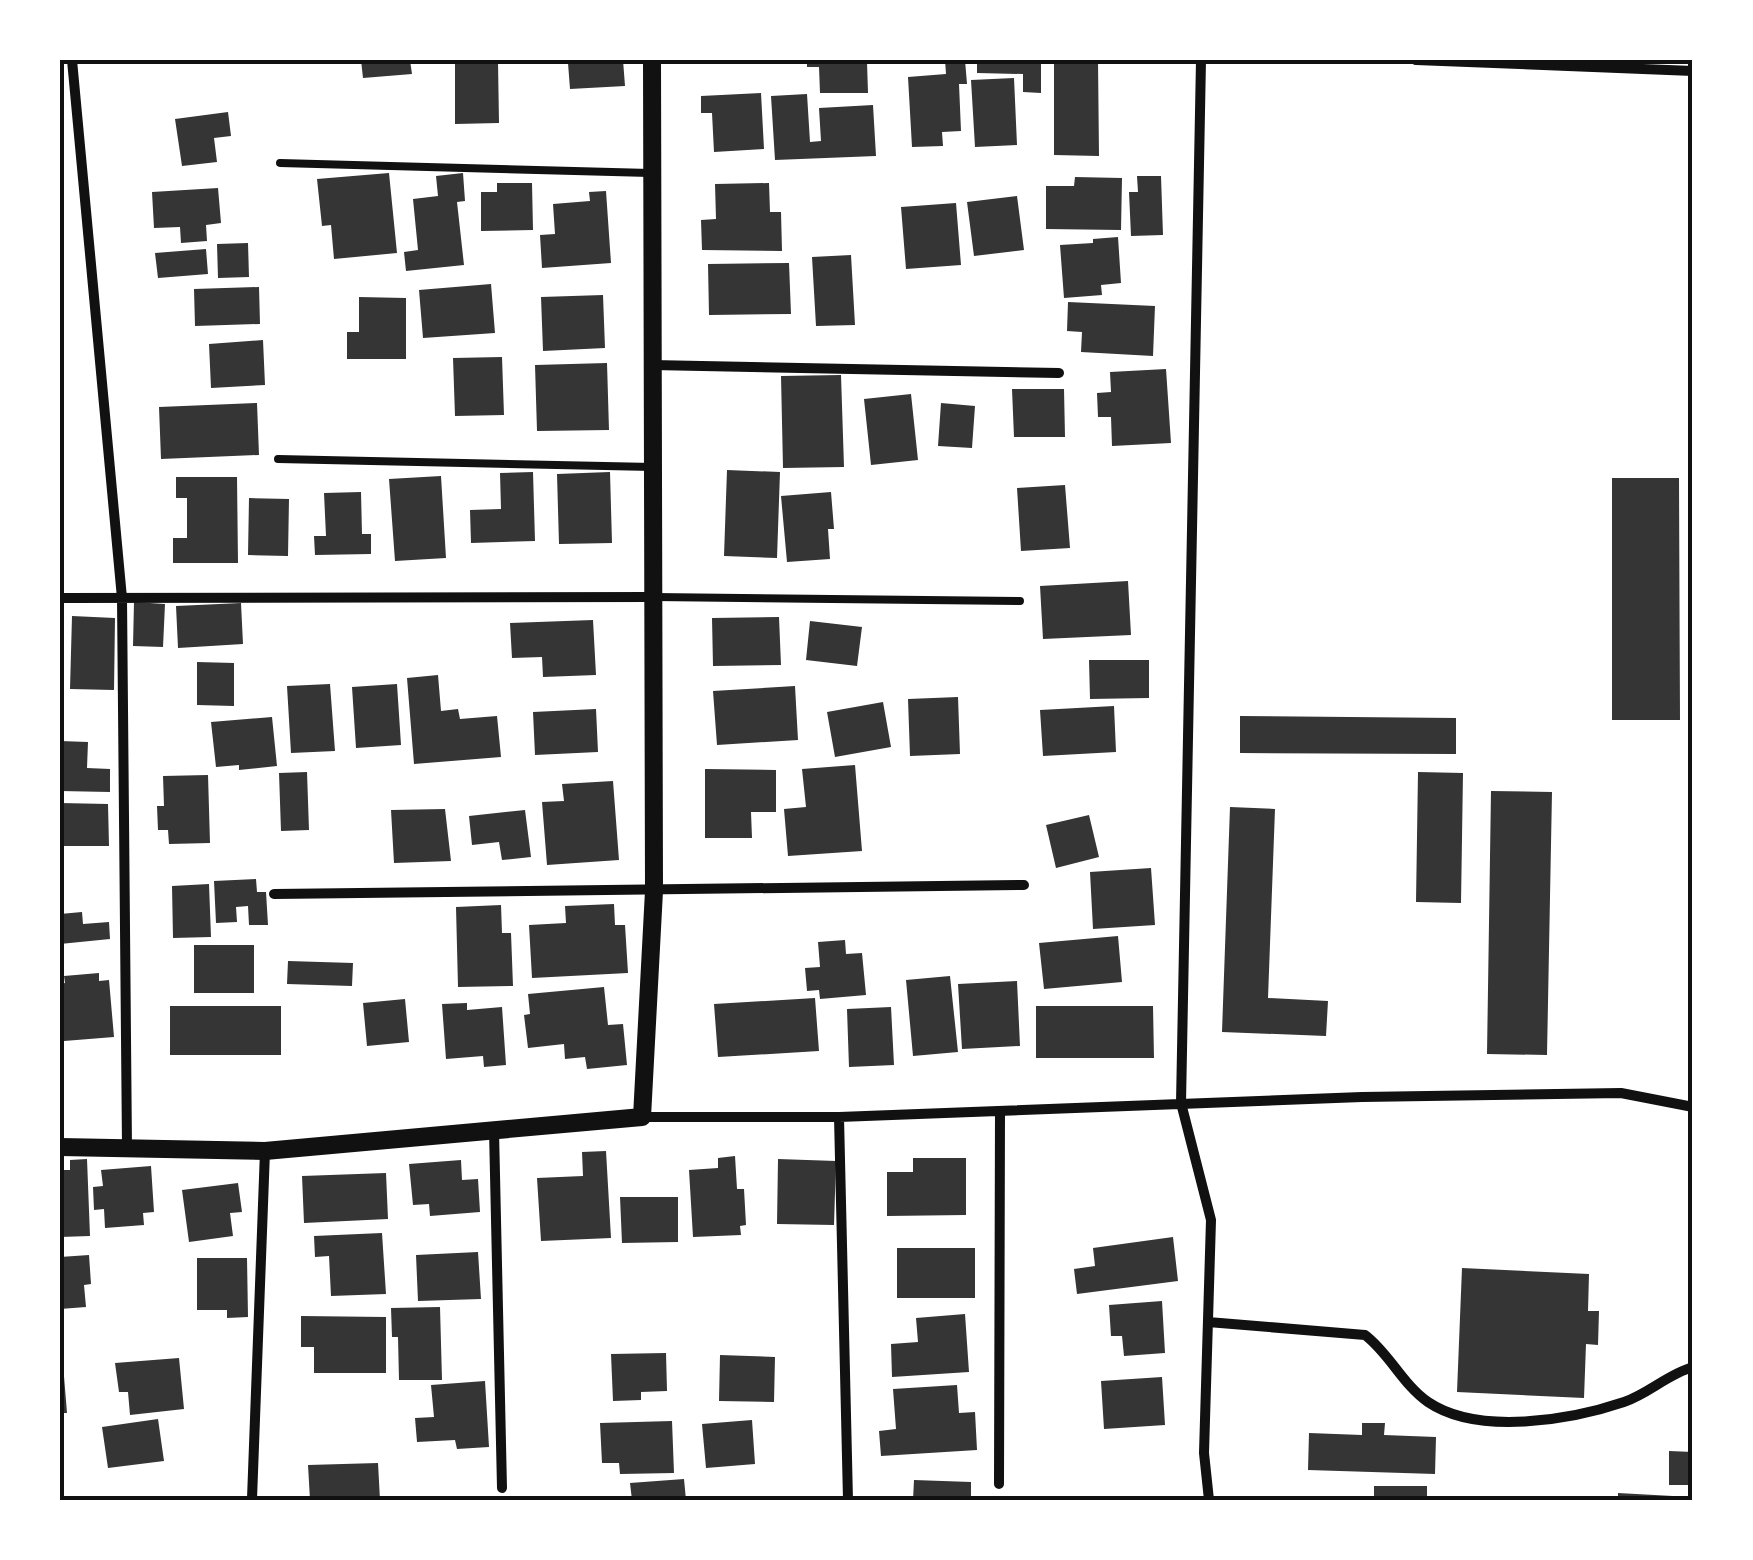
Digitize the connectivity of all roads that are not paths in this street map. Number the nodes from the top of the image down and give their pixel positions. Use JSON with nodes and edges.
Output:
{"nodes":[{"id":1,"x":72,"y":60,"type":"edge"},
{"id":2,"x":652,"y":60,"type":"edge"},
{"id":3,"x":1201,"y":60,"type":"edge"},
{"id":4,"x":1416,"y":60,"type":"edge"},
{"id":5,"x":1693,"y":71,"type":"edge"},
{"id":6,"x":280,"y":163,"type":"dead end"},
{"id":7,"x":652,"y":173,"type":"junction"},
{"id":8,"x":652,"y":365,"type":"junction"},
{"id":9,"x":1059,"y":374,"type":"dead end"},
{"id":10,"x":278,"y":459,"type":"dead end"},
{"id":11,"x":652,"y":468,"type":"junction"},
{"id":12,"x":653,"y":597,"type":"junction"},
{"id":13,"x":60,"y":598,"type":"edge"},
{"id":14,"x":122,"y":598,"type":"junction"},
{"id":15,"x":1020,"y":601,"type":"dead end"},
{"id":16,"x":1024,"y":885,"type":"dead end"},
{"id":17,"x":654,"y":891,"type":"junction"},
{"id":18,"x":274,"y":894,"type":"dead end"},
{"id":19,"x":1182,"y":1103,"type":"junction"},
{"id":20,"x":1693,"y":1108,"type":"edge"},
{"id":21,"x":1000,"y":1111,"type":"junction"},
{"id":22,"x":642,"y":1117,"type":"junction"},
{"id":23,"x":839,"y":1117,"type":"junction"},
{"id":24,"x":494,"y":1130,"type":"junction"},
{"id":25,"x":60,"y":1147,"type":"edge"},
{"id":26,"x":127,"y":1148,"type":"junction"},
{"id":27,"x":265,"y":1151,"type":"junction"},
{"id":28,"x":1208,"y":1322,"type":"junction"},
{"id":29,"x":1693,"y":1367,"type":"edge"},
{"id":30,"x":998,"y":1484,"type":"dead end"},
{"id":31,"x":502,"y":1488,"type":"dead end"},
{"id":32,"x":252,"y":1500,"type":"edge"},
{"id":33,"x":848,"y":1500,"type":"edge"},
{"id":34,"x":1209,"y":1500,"type":"edge"}],
"edges":[{"from":1,"to":14,"type":"street"},
{"from":2,"to":7,"type":"street"},
{"from":3,"to":19,"type":"street"},
{"from":4,"to":5,"type":"street"},
{"from":6,"to":7,"type":"lane"},
{"from":7,"to":8,"type":"street"},
{"from":8,"to":9,"type":"street"},
{"from":8,"to":11,"type":"street"},
{"from":10,"to":11,"type":"lane"},
{"from":11,"to":12,"type":"street"},
{"from":12,"to":14,"type":"street"},
{"from":12,"to":15,"type":"lane"},
{"from":12,"to":17,"type":"street"},
{"from":13,"to":14,"type":"street"},
{"from":14,"to":26,"type":"street"},
{"from":16,"to":17,"type":"street"},
{"from":17,"to":18,"type":"street"},
{"from":17,"to":22,"type":"street"},
{"from":19,"to":20,"type":"street"},
{"from":19,"to":21,"type":"street"},
{"from":19,"to":28,"type":"street"},
{"from":21,"to":23,"type":"street"},
{"from":21,"to":30,"type":"street"},
{"from":22,"to":23,"type":"street"},
{"from":22,"to":24,"type":"street"},
{"from":23,"to":33,"type":"street"},
{"from":24,"to":27,"type":"street"},
{"from":24,"to":31,"type":"street"},
{"from":25,"to":26,"type":"street"},
{"from":26,"to":27,"type":"street"},
{"from":27,"to":32,"type":"street"},
{"from":28,"to":29,"type":"street"},
{"from":28,"to":34,"type":"street"}]}
